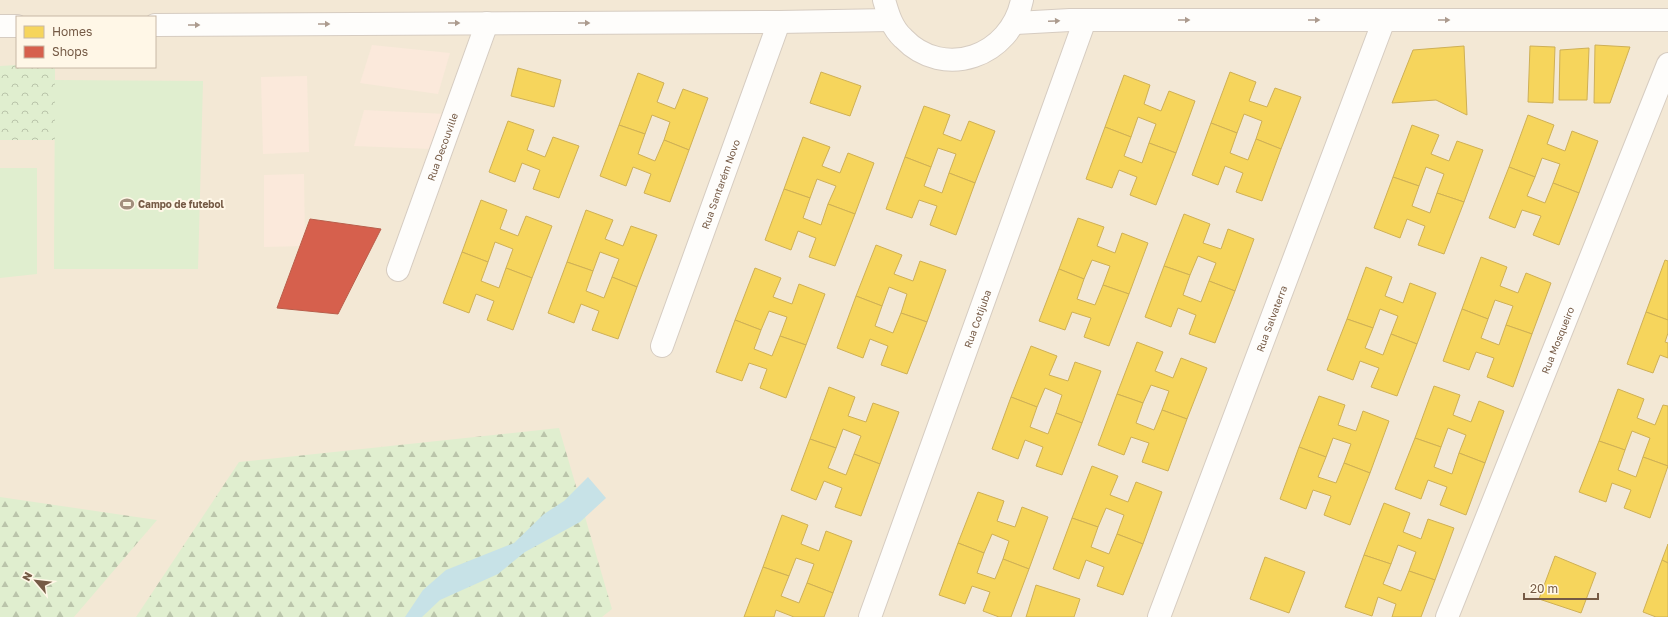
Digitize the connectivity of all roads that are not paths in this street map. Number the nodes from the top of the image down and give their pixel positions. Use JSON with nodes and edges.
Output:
{"nodes":[{"id":1,"x":1022,"y":0,"type":"edge"},
{"id":2,"x":887,"y":10,"type":"edge"},
{"id":3,"x":1085,"y":20,"type":"junction"},
{"id":4,"x":1384,"y":20,"type":"junction"},
{"id":5,"x":1668,"y":20,"type":"edge"},
{"id":6,"x":779,"y":22,"type":"junction"},
{"id":7,"x":487,"y":23,"type":"junction"},
{"id":8,"x":1015,"y":23,"type":"junction"},
{"id":9,"x":156,"y":25,"type":"edge"},
{"id":10,"x":0,"y":26,"type":"edge"},
{"id":11,"x":16,"y":26,"type":"edge"},
{"id":12,"x":1668,"y":64,"type":"edge"},
{"id":13,"x":398,"y":270,"type":"dead end"},
{"id":14,"x":662,"y":346,"type":"dead end"},
{"id":15,"x":870,"y":617,"type":"edge"},
{"id":16,"x":1159,"y":617,"type":"edge"},
{"id":17,"x":1447,"y":617,"type":"edge"}],
"edges":[{"from":1,"to":8,"type":"street"},
{"from":2,"to":6,"type":"street"},
{"from":2,"to":8,"type":"street"},
{"from":3,"to":4,"type":"street","one_way":true},
{"from":8,"to":3,"type":"street","one_way":true},
{"from":3,"to":15,"type":"street","name":"Rua Cotijuba"},
{"from":4,"to":5,"type":"street","one_way":true},
{"from":4,"to":16,"type":"street","name":"Rua Salvaterra"},
{"from":7,"to":6,"type":"street","one_way":true},
{"from":6,"to":14,"type":"street","name":"Rua Santarém Novo"},
{"from":9,"to":7,"type":"street","one_way":true},
{"from":7,"to":13,"type":"street","name":"Rua Decouville"},
{"from":10,"to":11,"type":"street"},
{"from":12,"to":17,"type":"street","name":"Rua Mosqueiro"}]}
